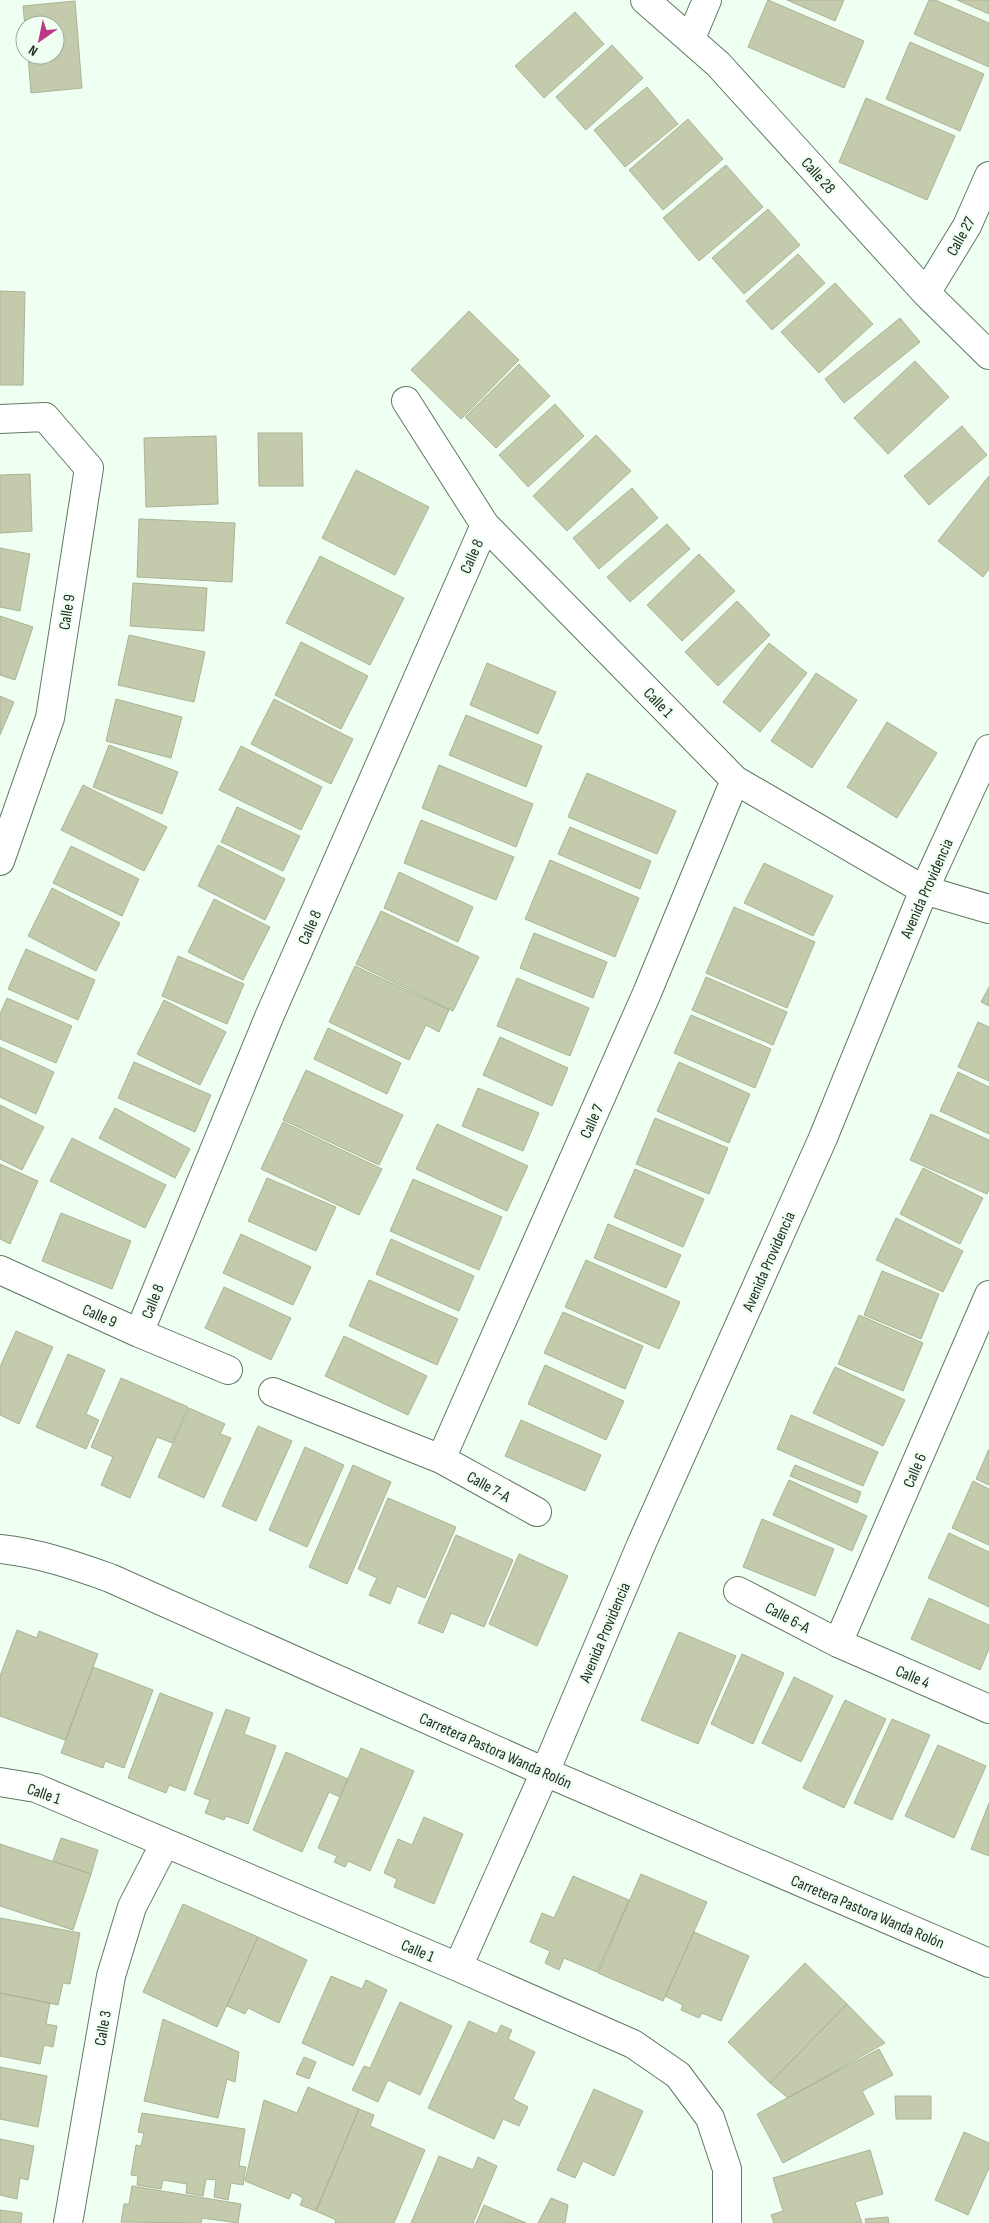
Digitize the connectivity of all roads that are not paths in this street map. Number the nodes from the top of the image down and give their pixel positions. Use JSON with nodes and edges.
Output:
{"nodes":[{"id":1,"x":645,"y":0,"type":"edge"},
{"id":2,"x":707,"y":0,"type":"edge"},
{"id":3,"x":691,"y":38,"type":"junction"},
{"id":4,"x":989,"y":176,"type":"edge"},
{"id":5,"x":926,"y":294,"type":"junction"},
{"id":6,"x":989,"y":355,"type":"edge"},
{"id":7,"x":406,"y":401,"type":"dead end"},
{"id":8,"x":0,"y":419,"type":"edge"},
{"id":9,"x":485,"y":524,"type":"junction"},
{"id":10,"x":989,"y":749,"type":"edge"},
{"id":11,"x":735,"y":780,"type":"junction"},
{"id":12,"x":0,"y":861,"type":"edge"},
{"id":13,"x":924,"y":890,"type":"junction"},
{"id":14,"x":989,"y":909,"type":"edge"},
{"id":15,"x":0,"y":1270,"type":"edge"},
{"id":16,"x":989,"y":1296,"type":"edge"},
{"id":17,"x":139,"y":1333,"type":"junction"},
{"id":18,"x":228,"y":1370,"type":"dead end"},
{"id":19,"x":273,"y":1392,"type":"dead end"},
{"id":20,"x":441,"y":1459,"type":"junction"},
{"id":21,"x":537,"y":1512,"type":"dead end"},
{"id":22,"x":0,"y":1549,"type":"edge"},
{"id":23,"x":738,"y":1591,"type":"dead end"},
{"id":24,"x":838,"y":1643,"type":"junction"},
{"id":25,"x":989,"y":1709,"type":"edge"},
{"id":26,"x":545,"y":1772,"type":"junction"},
{"id":27,"x":0,"y":1782,"type":"edge"},
{"id":28,"x":165,"y":1843,"type":"junction"},
{"id":29,"x":989,"y":1963,"type":"edge"},
{"id":30,"x":458,"y":1967,"type":"junction"},
{"id":31,"x":68,"y":2223,"type":"edge"},
{"id":32,"x":727,"y":2223,"type":"edge"}],
"edges":[{"from":1,"to":3,"type":"street","name":"Calle 28"},
{"from":2,"to":3,"type":"street"},
{"from":3,"to":5,"type":"street","name":"Calle 28"},
{"from":4,"to":5,"type":"street","name":"Calle 27"},
{"from":5,"to":6,"type":"street","name":"Calle 28"},
{"from":7,"to":9,"type":"street","name":"Calle 1"},
{"from":8,"to":12,"type":"street","name":"Calle 9"},
{"from":9,"to":11,"type":"street","name":"Calle 1"},
{"from":9,"to":17,"type":"street","name":"Calle 8"},
{"from":10,"to":13,"type":"street","name":"Avenida Providencia"},
{"from":11,"to":13,"type":"street","name":"Calle 1"},
{"from":11,"to":20,"type":"street","name":"Calle 7"},
{"from":13,"to":14,"type":"street","name":"Calle 1"},
{"from":13,"to":26,"type":"street","name":"Avenida Providencia"},
{"from":15,"to":17,"type":"street","name":"Calle 9"},
{"from":16,"to":24,"type":"street","name":"Calle 6"},
{"from":17,"to":18,"type":"street","name":"Calle 9"},
{"from":19,"to":20,"type":"street"},
{"from":20,"to":21,"type":"street","name":"Calle 7-A"},
{"from":22,"to":26,"type":"street","name":"Carretera Pastora Wanda Rolón"},
{"from":23,"to":24,"type":"street","name":"Calle 6-A"},
{"from":24,"to":25,"type":"street","name":"Calle 4"},
{"from":26,"to":29,"type":"street","name":"Carretera Pastora Wanda Rolón"},
{"from":26,"to":30,"type":"street","name":"Avenida Providencia"},
{"from":27,"to":28,"type":"street","name":"Calle 1"},
{"from":28,"to":30,"type":"street","name":"Calle 1"},
{"from":28,"to":31,"type":"street","name":"Calle 3"},
{"from":30,"to":32,"type":"street","name":"Calle 1"}]}
